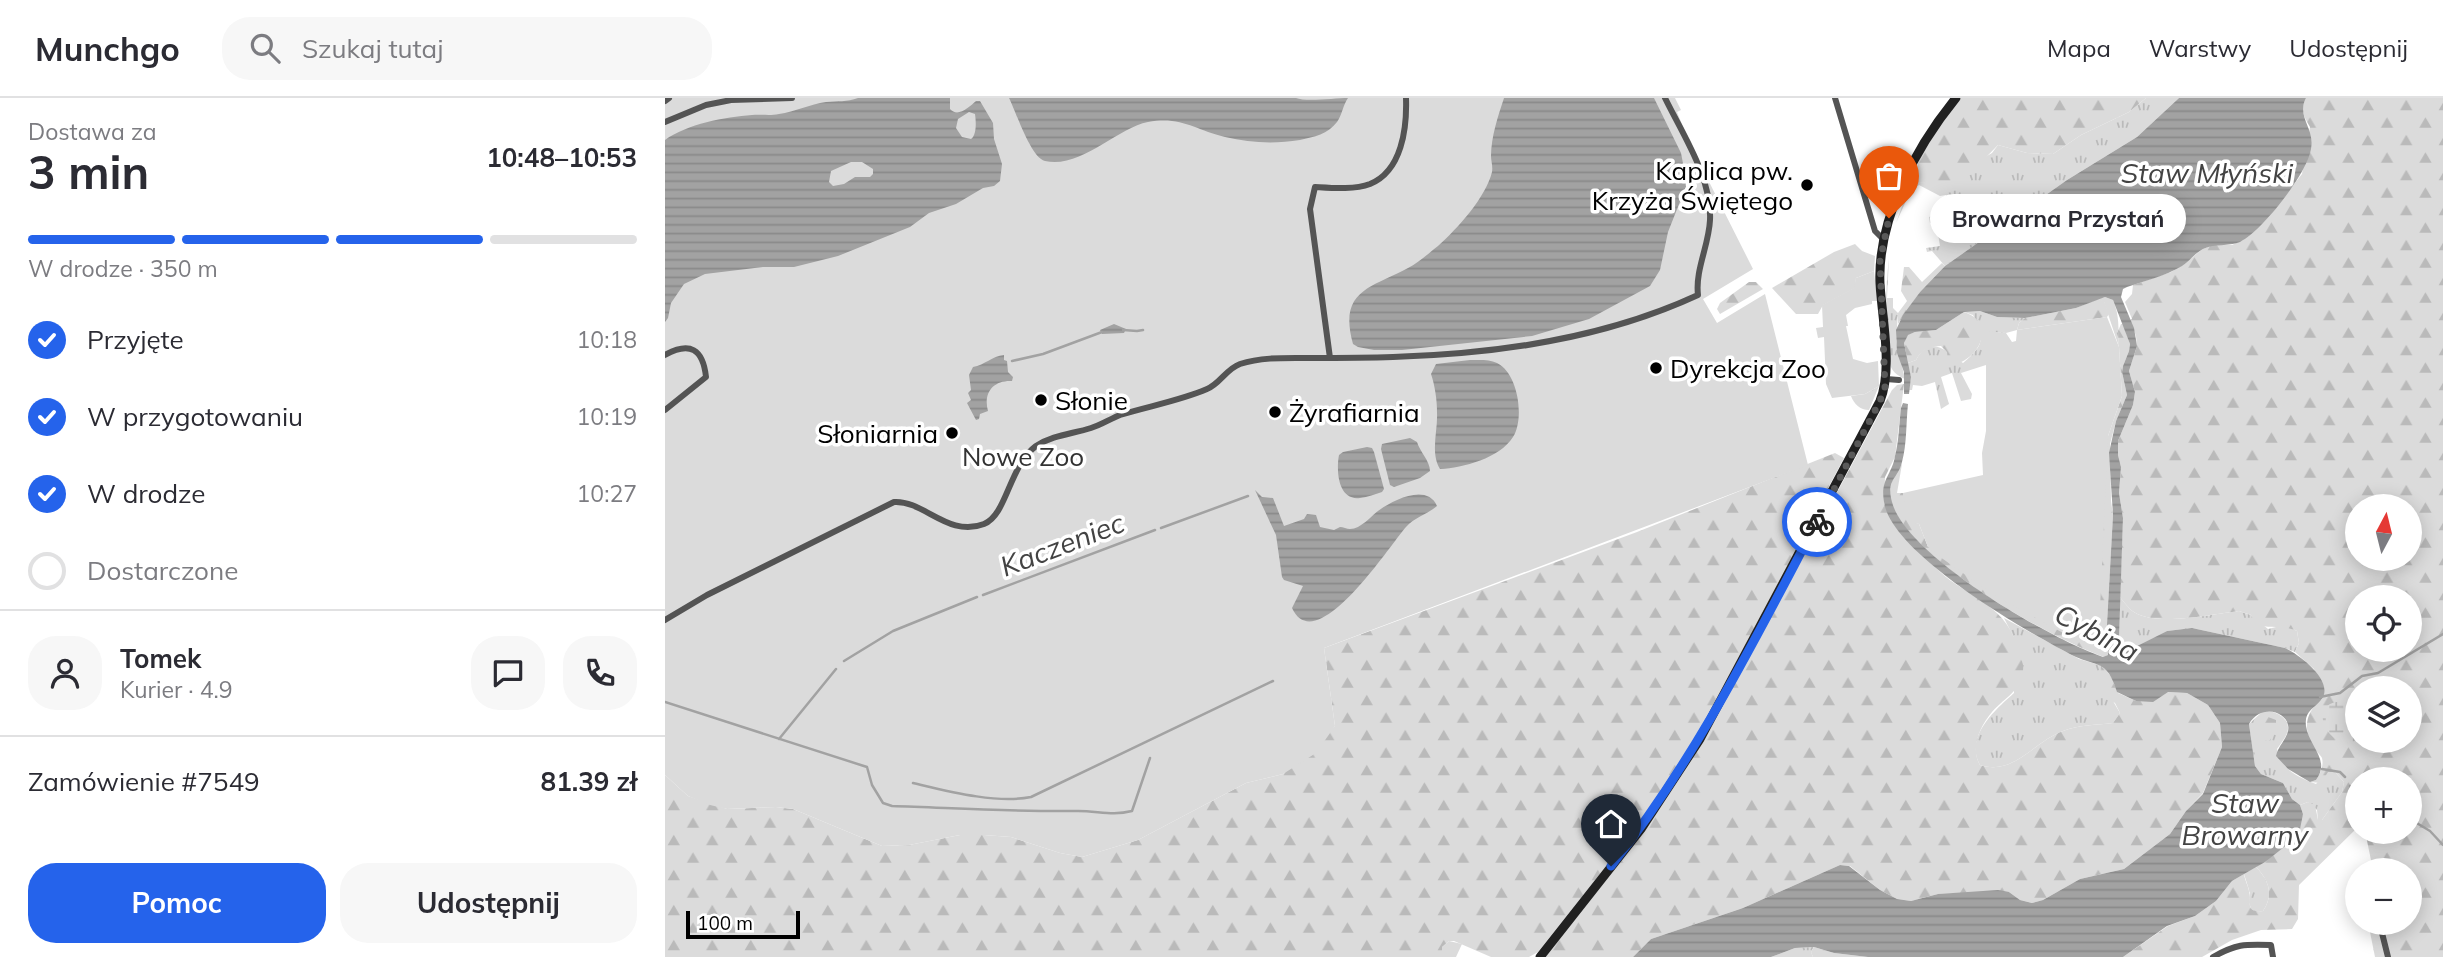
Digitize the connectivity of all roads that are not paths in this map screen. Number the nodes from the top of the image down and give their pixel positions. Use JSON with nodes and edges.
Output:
{"nodes":[{"id":1,"x":670,"y":98,"type":"edge"},
{"id":2,"x":792,"y":98,"type":"edge"},
{"id":3,"x":1406,"y":98,"type":"edge"},
{"id":4,"x":1665,"y":98,"type":"edge"},
{"id":5,"x":1835,"y":98,"type":"edge"},
{"id":6,"x":1956,"y":98,"type":"edge"},
{"id":7,"x":665,"y":101,"type":"edge"},
{"id":8,"x":665,"y":122,"type":"edge"},
{"id":9,"x":1883,"y":239,"type":"junction"},
{"id":10,"x":665,"y":355,"type":"edge"},
{"id":11,"x":1330,"y":358,"type":"junction"},
{"id":12,"x":1886,"y":379,"type":"junction"},
{"id":13,"x":1899,"y":380,"type":"dead end"},
{"id":14,"x":665,"y":410,"type":"edge"},
{"id":15,"x":665,"y":620,"type":"edge"},
{"id":16,"x":2382,"y":935,"type":"edge"},
{"id":17,"x":1540,"y":957,"type":"edge"},
{"id":18,"x":2213,"y":957,"type":"edge"},
{"id":19,"x":2273,"y":957,"type":"edge"},
{"id":20,"x":2388,"y":957,"type":"edge"}],
"edges":[{"from":1,"to":7,"type":"street"},
{"from":2,"to":8,"type":"street"},
{"from":3,"to":11,"type":"street"},
{"from":4,"to":11,"type":"street"},
{"from":5,"to":9,"type":"street"},
{"from":6,"to":9,"type":"street"},
{"from":9,"to":12,"type":"street"},
{"from":10,"to":14,"type":"street"},
{"from":11,"to":15,"type":"street"},
{"from":12,"to":13,"type":"street"},
{"from":12,"to":17,"type":"street"},
{"from":16,"to":20,"type":"street"},
{"from":18,"to":19,"type":"street"}]}
